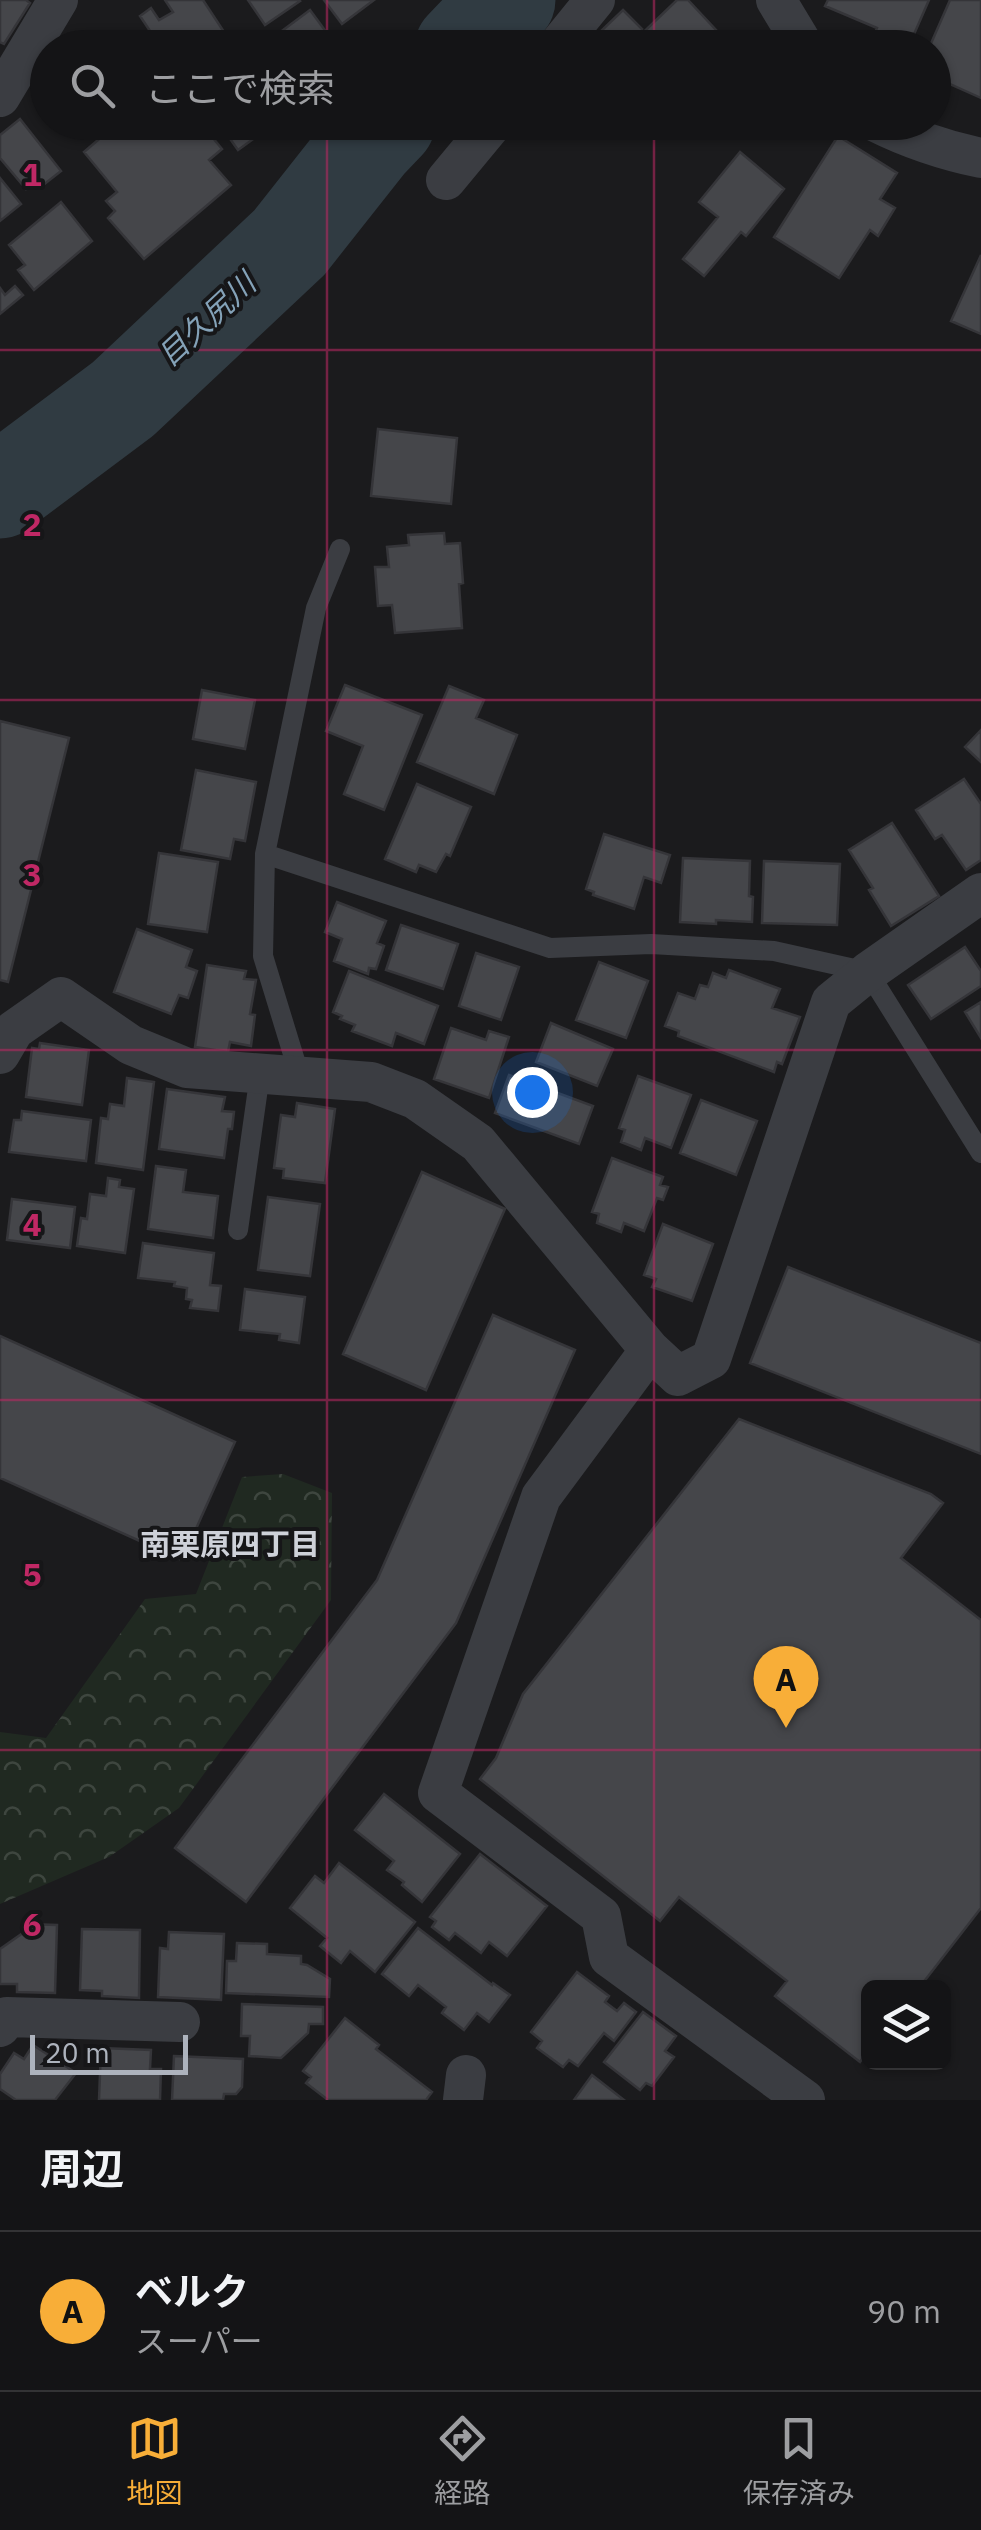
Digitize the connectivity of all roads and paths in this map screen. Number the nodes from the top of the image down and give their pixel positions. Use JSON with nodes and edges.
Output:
{"nodes":[{"id":1,"x":58,"y":0,"type":"edge"},
{"id":2,"x":596,"y":0,"type":"edge"},
{"id":3,"x":776,"y":0,"type":"edge"},
{"id":4,"x":40,"y":30,"type":"edge"},
{"id":5,"x":571,"y":30,"type":"edge"},
{"id":6,"x":794,"y":30,"type":"edge"},
{"id":7,"x":30,"y":47,"type":"edge"},
{"id":8,"x":0,"y":97,"type":"edge"},
{"id":9,"x":479,"y":140,"type":"edge"},
{"id":10,"x":914,"y":140,"type":"edge"},
{"id":11,"x":981,"y":158,"type":"edge"},
{"id":12,"x":446,"y":180,"type":"dead end"},
{"id":13,"x":340,"y":549,"type":"dead end"},
{"id":14,"x":265,"y":854,"type":"junction"},
{"id":15,"x":981,"y":894,"type":"edge"},
{"id":16,"x":868,"y":972,"type":"junction"},
{"id":17,"x":0,"y":1054,"type":"edge"},
{"id":18,"x":260,"y":1074,"type":"junction"},
{"id":19,"x":300,"y":1077,"type":"junction"},
{"id":20,"x":981,"y":1153,"type":"edge"},
{"id":21,"x":238,"y":1230,"type":"dead end"},
{"id":22,"x":650,"y":1350,"type":"junction"},
{"id":23,"x":180,"y":2022,"type":"dead end"},
{"id":24,"x":0,"y":2027,"type":"edge"},
{"id":25,"x":806,"y":2100,"type":"edge"}],
"edges":[{"from":1,"to":4,"type":"street"},
{"from":2,"to":5,"type":"street"},
{"from":3,"to":6,"type":"street"},
{"from":7,"to":8,"type":"street"},
{"from":9,"to":12,"type":"street"},
{"from":10,"to":11,"type":"street"},
{"from":13,"to":14,"type":"lane"},
{"from":14,"to":16,"type":"lane"},
{"from":14,"to":19,"type":"lane"},
{"from":15,"to":16,"type":"street"},
{"from":16,"to":20,"type":"lane"},
{"from":16,"to":22,"type":"street"},
{"from":17,"to":18,"type":"street"},
{"from":18,"to":19,"type":"street"},
{"from":18,"to":21,"type":"lane"},
{"from":19,"to":22,"type":"street"},
{"from":22,"to":25,"type":"street"},
{"from":23,"to":24,"type":"street"}]}
